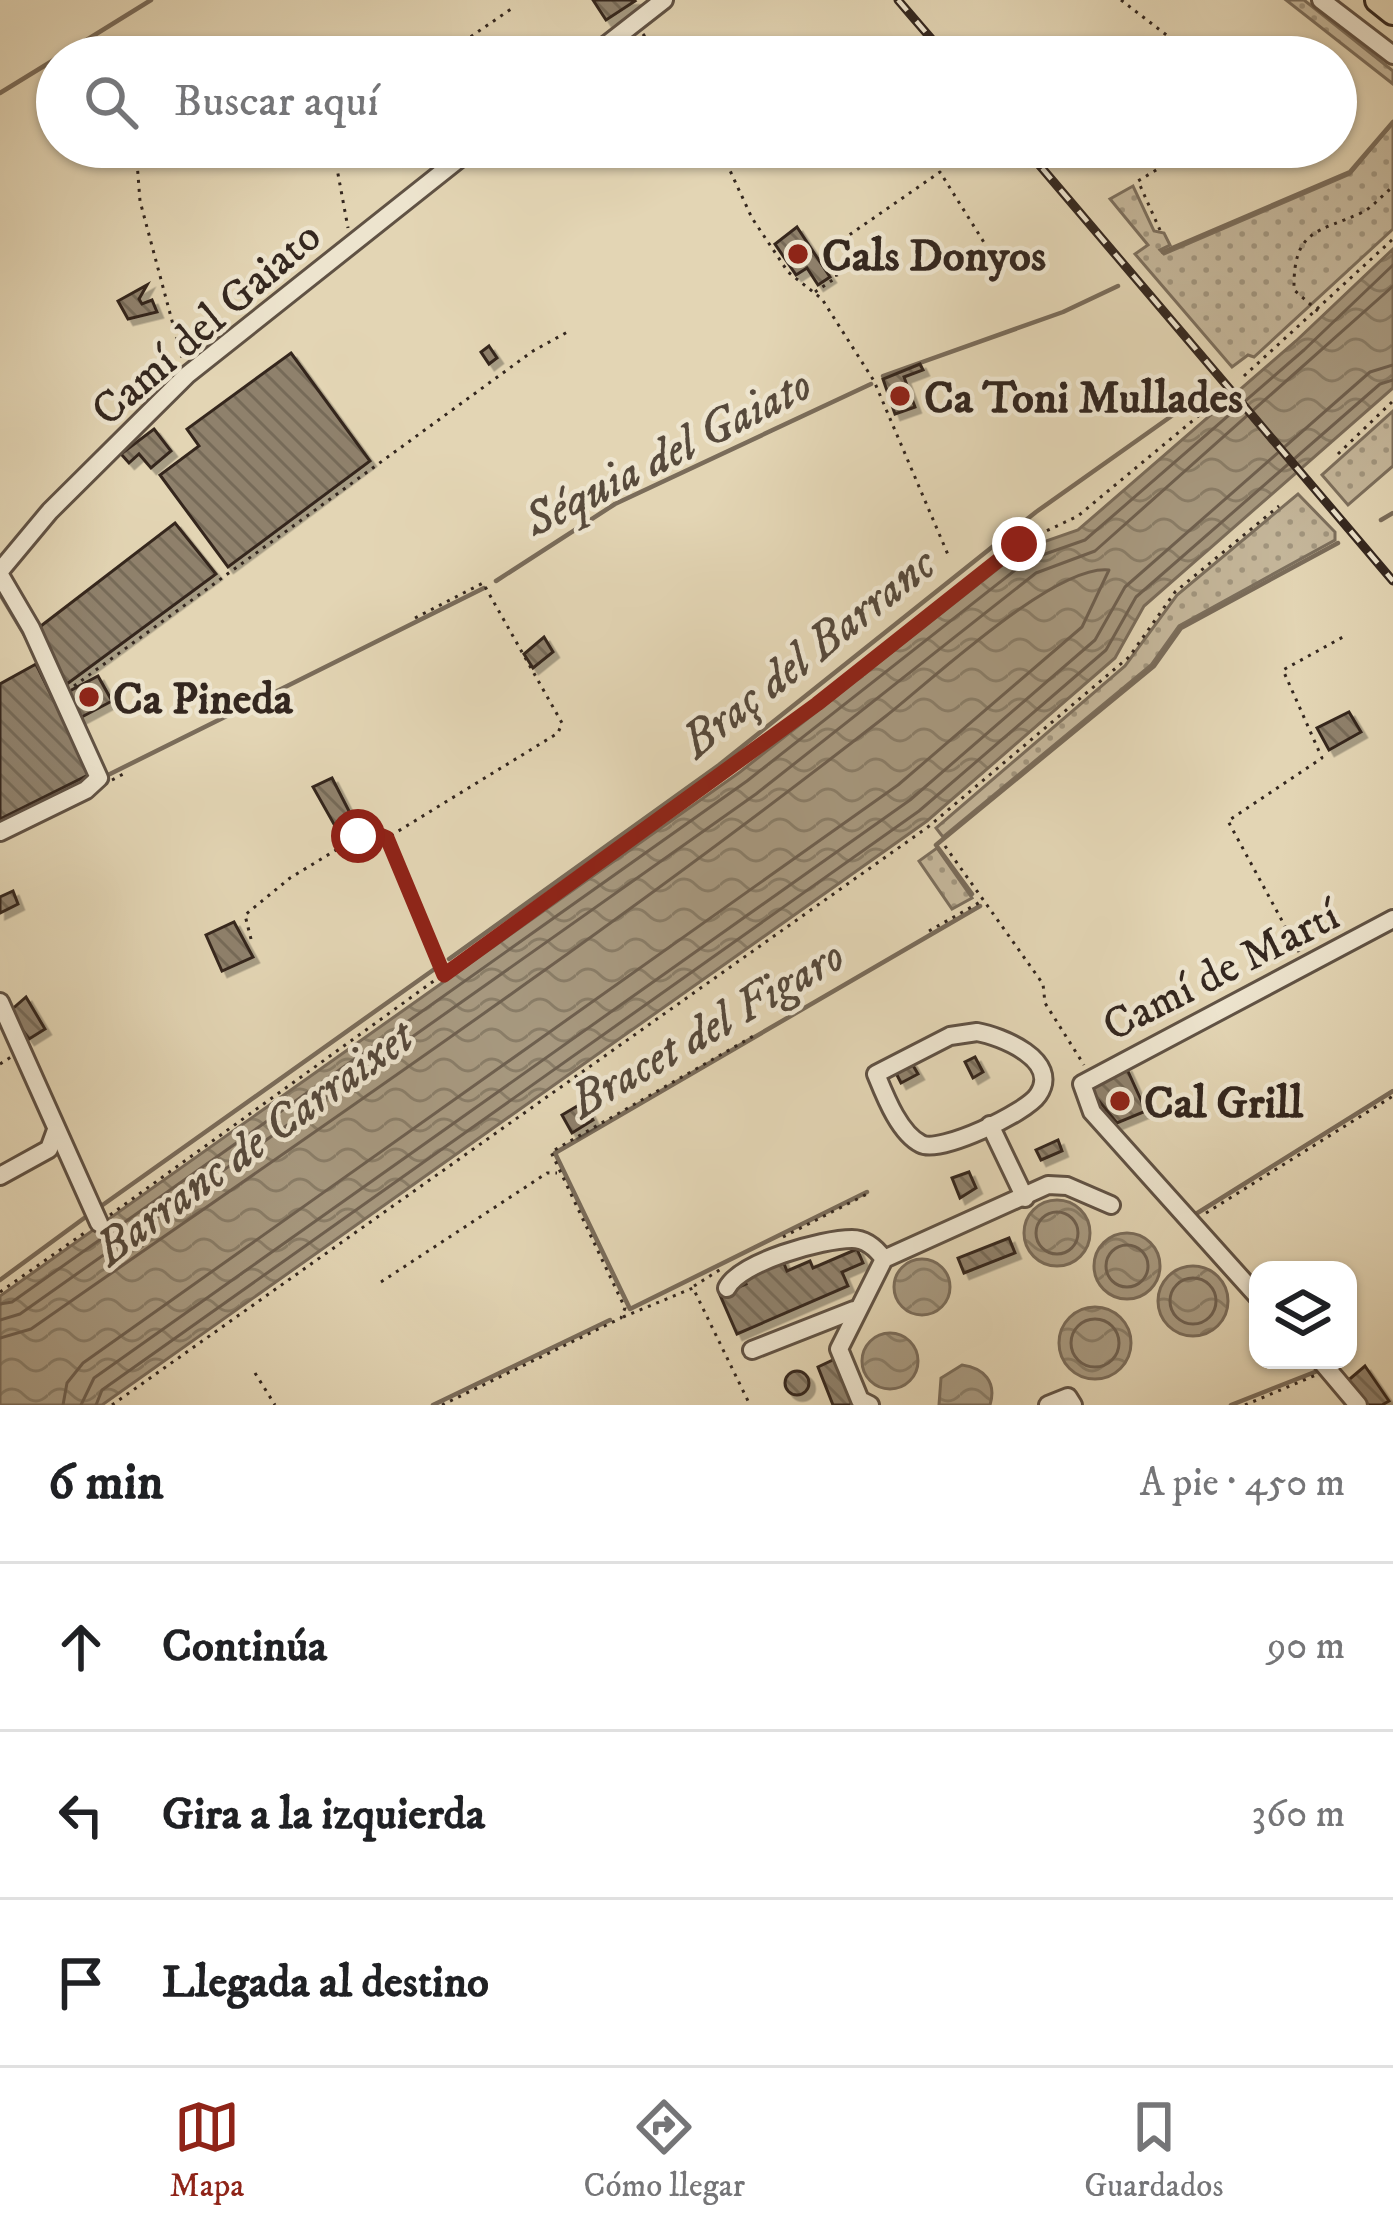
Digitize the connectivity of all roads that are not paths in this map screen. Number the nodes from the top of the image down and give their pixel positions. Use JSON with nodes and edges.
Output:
{"nodes":[{"id":1,"x":664,"y":0,"type":"edge"},
{"id":2,"x":1321,"y":0,"type":"edge"},
{"id":3,"x":1378,"y":0,"type":"edge"},
{"id":4,"x":1393,"y":12,"type":"edge"},
{"id":5,"x":618,"y":36,"type":"edge"},
{"id":6,"x":1393,"y":55,"type":"edge"},
{"id":7,"x":447,"y":168,"type":"edge"},
{"id":8,"x":0,"y":573,"type":"edge"},
{"id":9,"x":0,"y":832,"type":"edge"},
{"id":10,"x":1393,"y":920,"type":"edge"},
{"id":11,"x":0,"y":1002,"type":"edge"},
{"id":12,"x":990,"y":1125,"type":"junction"},
{"id":13,"x":57,"y":1149,"type":"junction"},
{"id":14,"x":0,"y":1176,"type":"edge"},
{"id":15,"x":1025,"y":1198,"type":"junction"},
{"id":16,"x":1111,"y":1205,"type":"dead end"},
{"id":17,"x":99,"y":1223,"type":"road end"},
{"id":18,"x":884,"y":1258,"type":"junction"},
{"id":19,"x":1249,"y":1287,"type":"edge"},
{"id":20,"x":728,"y":1288,"type":"dead end"},
{"id":21,"x":854,"y":1310,"type":"junction"},
{"id":22,"x":752,"y":1350,"type":"dead end"},
{"id":23,"x":1327,"y":1369,"type":"edge"},
{"id":24,"x":870,"y":1405,"type":"edge"},
{"id":25,"x":1048,"y":1405,"type":"edge"},
{"id":26,"x":1073,"y":1405,"type":"edge"},
{"id":27,"x":1358,"y":1405,"type":"edge"}],
"edges":[{"from":1,"to":5,"type":"street"},
{"from":2,"to":6,"type":"street"},
{"from":3,"to":4,"type":"highway"},
{"from":7,"to":8,"type":"street","name":"Camí del Gaiato"},
{"from":8,"to":9,"type":"street","name":"Camí del Gaiato"},
{"from":10,"to":19,"type":"street","name":"Camí de Martí"},
{"from":11,"to":13,"type":"street"},
{"from":12,"to":12,"type":"street"},
{"from":12,"to":15,"type":"street"},
{"from":13,"to":14,"type":"street"},
{"from":13,"to":17,"type":"street"},
{"from":15,"to":16,"type":"street"},
{"from":15,"to":18,"type":"street"},
{"from":18,"to":20,"type":"street"},
{"from":18,"to":21,"type":"street"},
{"from":21,"to":22,"type":"street"},
{"from":21,"to":24,"type":"street"},
{"from":23,"to":27,"type":"street"},
{"from":25,"to":26,"type":"street"}]}
